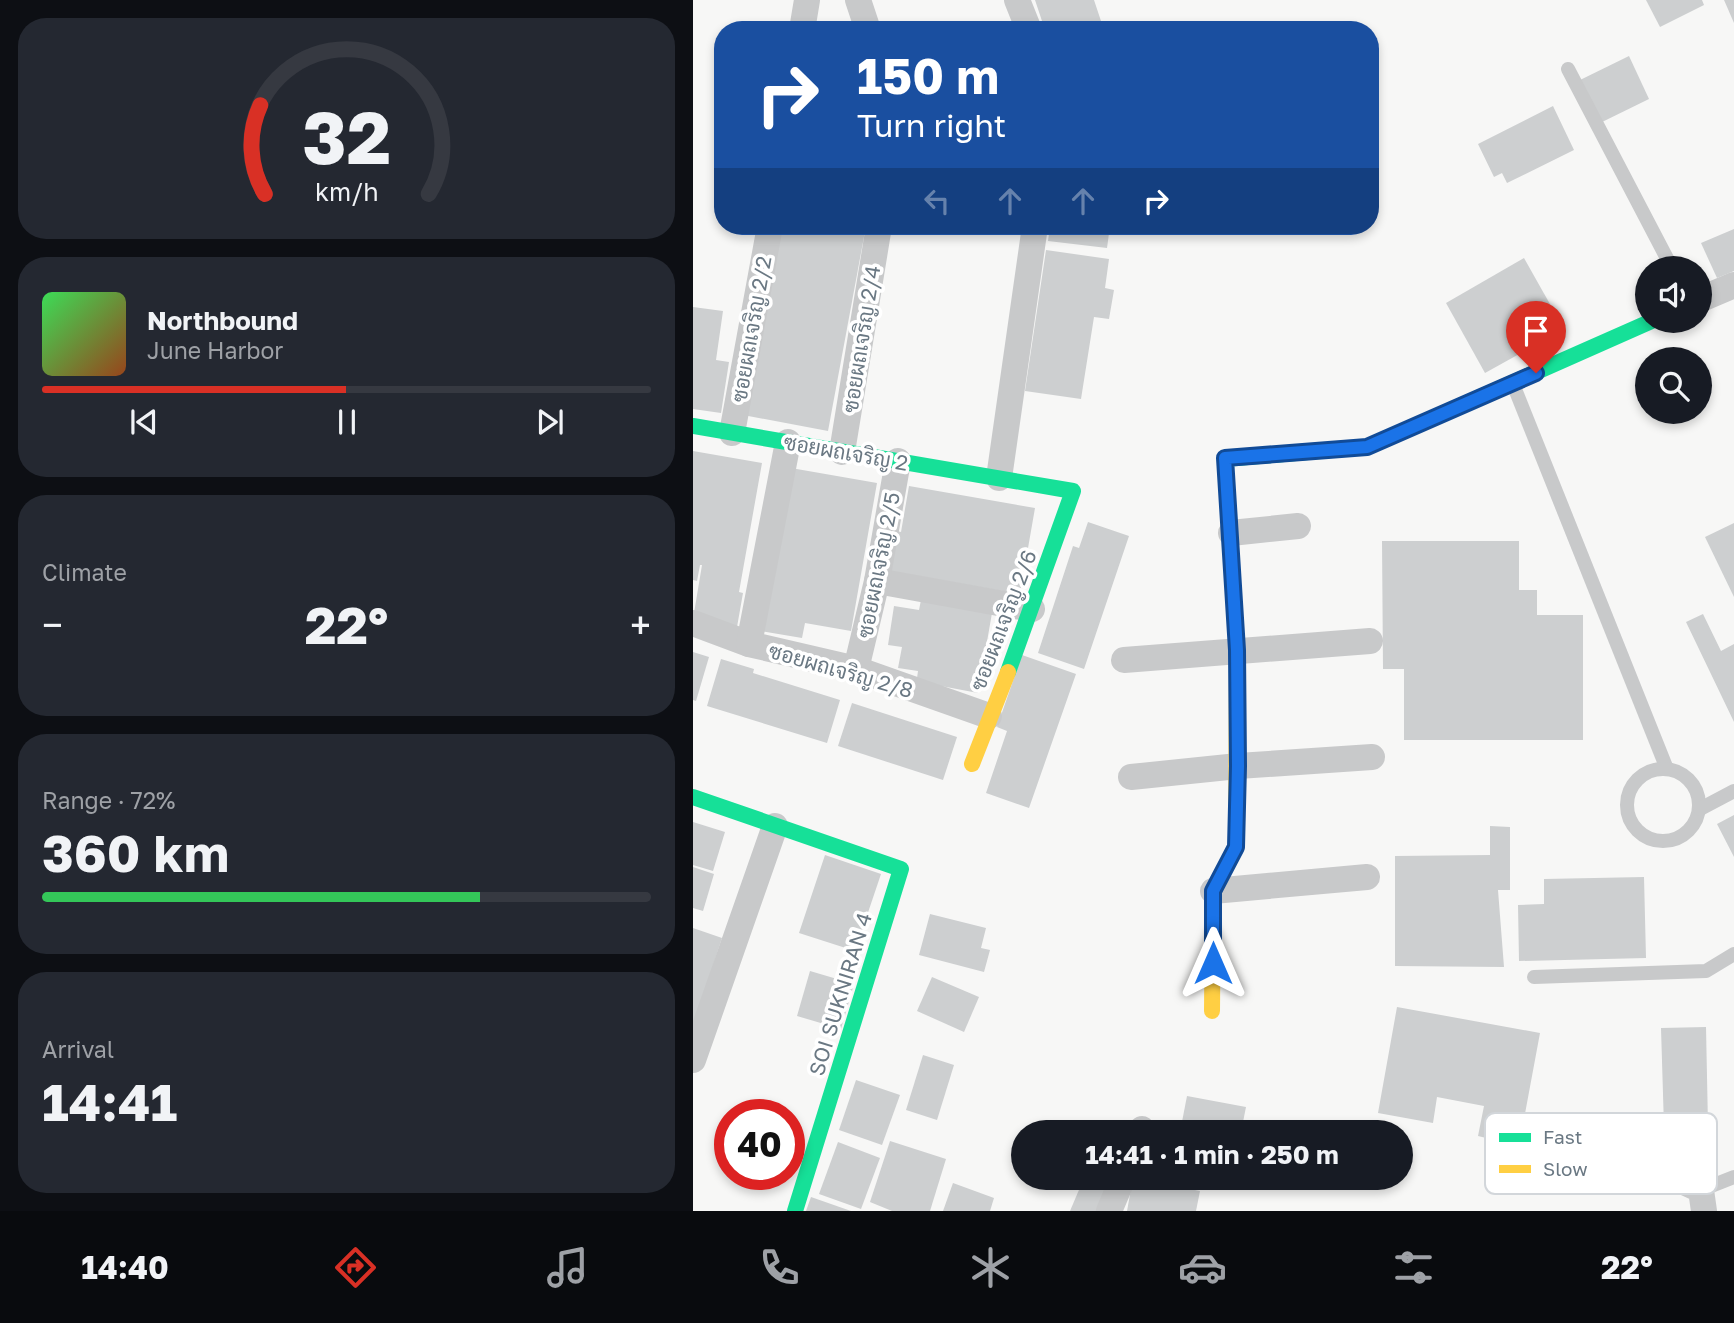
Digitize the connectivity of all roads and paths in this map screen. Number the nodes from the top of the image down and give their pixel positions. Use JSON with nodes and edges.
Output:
{"nodes":[{"id":1,"x":807,"y":0,"type":"edge"},
{"id":2,"x":858,"y":0,"type":"edge"},
{"id":3,"x":1017,"y":0,"type":"edge"},
{"id":4,"x":804,"y":21,"type":"edge"},
{"id":5,"x":865,"y":21,"type":"edge"},
{"id":6,"x":1025,"y":21,"type":"edge"},
{"id":7,"x":1569,"y":69,"type":"dead end"},
{"id":8,"x":768,"y":235,"type":"edge"},
{"id":9,"x":878,"y":235,"type":"edge"},
{"id":10,"x":1034,"y":235,"type":"edge"},
{"id":11,"x":1666,"y":256,"type":"edge"},
{"id":12,"x":1734,"y":285,"type":"edge"},
{"id":13,"x":1712,"y":294,"type":"edge"},
{"id":14,"x":1635,"y":328,"type":"edge"},
{"id":15,"x":1513,"y":383,"type":"junction"},
{"id":16,"x":693,"y":426,"type":"edge"},
{"id":17,"x":732,"y":433,"type":"junction"},
{"id":18,"x":788,"y":442,"type":"junction"},
{"id":19,"x":842,"y":452,"type":"junction"},
{"id":20,"x":898,"y":461,"type":"junction"},
{"id":21,"x":999,"y":478,"type":"junction"},
{"id":22,"x":1073,"y":491,"type":"joint"},
{"id":23,"x":1298,"y":526,"type":"dead end"},
{"id":24,"x":1231,"y":533,"type":"junction"},
{"id":25,"x":877,"y":581,"type":"junction"},
{"id":26,"x":1033,"y":609,"type":"junction"},
{"id":27,"x":693,"y":623,"type":"edge"},
{"id":28,"x":1370,"y":641,"type":"dead end"},
{"id":29,"x":748,"y":644,"type":"junction"},
{"id":30,"x":1237,"y":650,"type":"junction"},
{"id":31,"x":1124,"y":660,"type":"dead end"},
{"id":32,"x":856,"y":669,"type":"junction"},
{"id":33,"x":989,"y":716,"type":"junction"},
{"id":34,"x":1372,"y":757,"type":"dead end"},
{"id":35,"x":972,"y":764,"type":"dead end"},
{"id":36,"x":1238,"y":766,"type":"junction"},
{"id":37,"x":1667,"y":769,"type":"junction"},
{"id":38,"x":1131,"y":777,"type":"dead end"},
{"id":39,"x":1734,"y":790,"type":"edge"},
{"id":40,"x":693,"y":797,"type":"edge"},
{"id":41,"x":1700,"y":808,"type":"junction"},
{"id":42,"x":775,"y":826,"type":"junction"},
{"id":43,"x":1367,"y":877,"type":"dead end"},
{"id":44,"x":1213,"y":891,"type":"junction"},
{"id":45,"x":1734,"y":954,"type":"edge"},
{"id":46,"x":1535,"y":977,"type":"dead end"},
{"id":47,"x":1212,"y":1011,"type":"dead end"},
{"id":48,"x":693,"y":1060,"type":"edge"},
{"id":49,"x":1734,"y":1177,"type":"edge"},
{"id":50,"x":1118,"y":1190,"type":"edge"},
{"id":51,"x":1717,"y":1190,"type":"edge"},
{"id":52,"x":795,"y":1211,"type":"edge"},
{"id":53,"x":1109,"y":1211,"type":"edge"}],
"edges":[{"from":1,"to":4,"type":"street"},
{"from":2,"to":5,"type":"street"},
{"from":3,"to":6,"type":"street"},
{"from":7,"to":11,"type":"lane"},
{"from":8,"to":17,"type":"street","name":"ซอยผถเจริญ 2/2"},
{"from":9,"to":19,"type":"street","name":"ซอยผถเจริญ 2/4"},
{"from":10,"to":21,"type":"street"},
{"from":12,"to":13,"type":"street"},
{"from":14,"to":15,"type":"street"},
{"from":15,"to":24,"type":"street"},
{"from":15,"to":37,"type":"lane"},
{"from":16,"to":17,"type":"street","name":"ซอยผถเจริญ 2"},
{"from":17,"to":18,"type":"street","name":"ซอยผถเจริญ 2"},
{"from":18,"to":19,"type":"street","name":"ซอยผถเจริญ 2"},
{"from":18,"to":29,"type":"street"},
{"from":19,"to":20,"type":"street","name":"ซอยผถเจริญ 2"},
{"from":20,"to":21,"type":"street","name":"ซอยผถเจริญ 2"},
{"from":20,"to":25,"type":"street","name":"ซอยผถเจริญ 2/5"},
{"from":21,"to":22,"type":"street","name":"ซอยผถเจริญ 2"},
{"from":22,"to":26,"type":"street","name":"ซอยผถเจริญ 2/6"},
{"from":23,"to":24,"type":"street"},
{"from":24,"to":30,"type":"street"},
{"from":25,"to":26,"type":"street"},
{"from":25,"to":32,"type":"street","name":"ซอยผถเจริญ 2/5"},
{"from":26,"to":33,"type":"street","name":"ซอยผถเจริญ 2/6"},
{"from":27,"to":29,"type":"street","name":"ซอยผถเจริญ 2/8"},
{"from":28,"to":30,"type":"street"},
{"from":29,"to":32,"type":"street","name":"ซอยผถเจริญ 2/8"},
{"from":30,"to":31,"type":"street"},
{"from":30,"to":36,"type":"street"},
{"from":32,"to":33,"type":"street","name":"ซอยผถเจริญ 2/8"},
{"from":33,"to":35,"type":"street","name":"ซอยผถเจริญ 2/6"},
{"from":34,"to":36,"type":"street"},
{"from":36,"to":38,"type":"street"},
{"from":36,"to":44,"type":"street"},
{"from":37,"to":41,"type":"lane"},
{"from":37,"to":41,"type":"lane"},
{"from":39,"to":41,"type":"lane"},
{"from":40,"to":42,"type":"street"},
{"from":42,"to":48,"type":"street"},
{"from":42,"to":52,"type":"street","name":"SOI SUKNIRAN 4"},
{"from":43,"to":44,"type":"street"},
{"from":44,"to":47,"type":"street"},
{"from":45,"to":46,"type":"lane"},
{"from":49,"to":51,"type":"lane"},
{"from":50,"to":53,"type":"street"}]}
